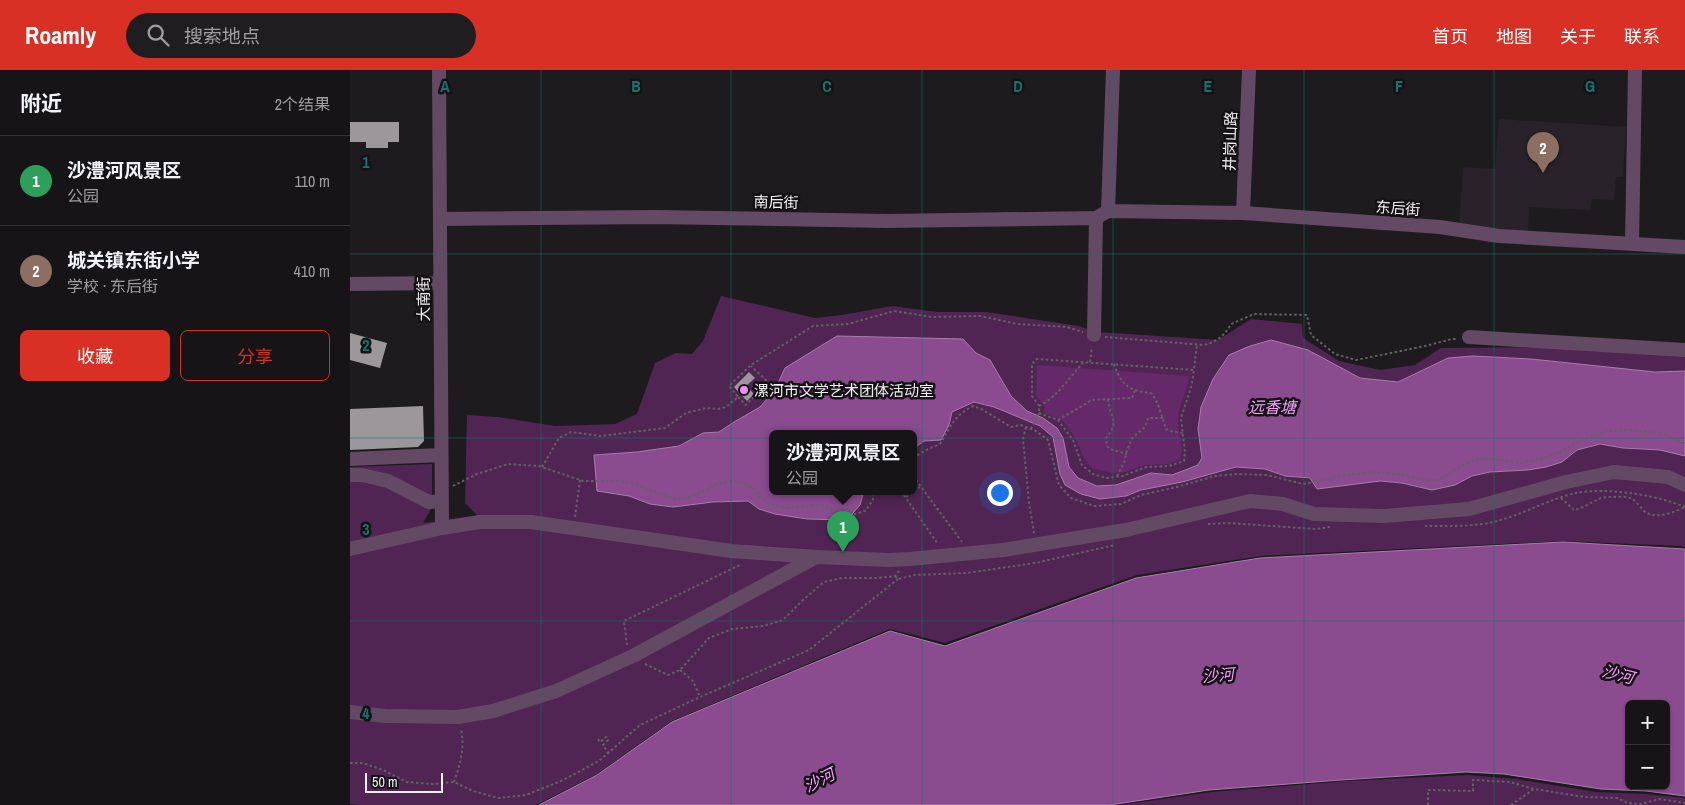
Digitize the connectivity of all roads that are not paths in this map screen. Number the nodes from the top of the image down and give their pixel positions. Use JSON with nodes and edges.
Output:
{"nodes":[{"id":1,"x":439,"y":70,"type":"edge"},
{"id":2,"x":1114,"y":70,"type":"edge"},
{"id":3,"x":1249,"y":70,"type":"edge"},
{"id":4,"x":1635,"y":70,"type":"edge"},
{"id":5,"x":1108,"y":211,"type":"junction"},
{"id":6,"x":1243,"y":214,"type":"junction"},
{"id":7,"x":1096,"y":218,"type":"junction"},
{"id":8,"x":440,"y":219,"type":"junction"},
{"id":9,"x":1632,"y":244,"type":"junction"},
{"id":10,"x":1685,"y":247,"type":"edge"},
{"id":11,"x":439,"y":283,"type":"junction"},
{"id":12,"x":350,"y":284,"type":"edge"},
{"id":13,"x":1094,"y":335,"type":"road end"},
{"id":14,"x":1469,"y":337,"type":"road end"},
{"id":15,"x":1685,"y":350,"type":"edge"},
{"id":16,"x":441,"y":455,"type":"junction"},
{"id":17,"x":350,"y":459,"type":"edge"},
{"id":18,"x":350,"y":475,"type":"edge"},
{"id":19,"x":1685,"y":485,"type":"edge"},
{"id":20,"x":441,"y":496,"type":"junction"},
{"id":21,"x":442,"y":528,"type":"junction"},
{"id":22,"x":350,"y":549,"type":"edge"},
{"id":23,"x":817,"y":557,"type":"junction"},
{"id":24,"x":350,"y":712,"type":"edge"}],
"edges":[{"from":1,"to":8,"type":"street","name":"大南街"},
{"from":2,"to":5,"type":"street"},
{"from":3,"to":6,"type":"street","name":"井岗山路"},
{"from":4,"to":9,"type":"street"},
{"from":5,"to":6,"type":"street","name":"东后街"},
{"from":5,"to":7,"type":"street","name":"南后街"},
{"from":6,"to":9,"type":"street","name":"东后街"},
{"from":7,"to":8,"type":"street","name":"南后街"},
{"from":7,"to":13,"type":"street"},
{"from":8,"to":11,"type":"street","name":"大南街"},
{"from":9,"to":10,"type":"street","name":"东后街"},
{"from":11,"to":12,"type":"street"},
{"from":11,"to":16,"type":"street","name":"大南街"},
{"from":14,"to":15,"type":"street"},
{"from":16,"to":17,"type":"street"},
{"from":16,"to":20,"type":"street","name":"大南街"},
{"from":18,"to":20,"type":"street"},
{"from":19,"to":23,"type":"street"},
{"from":20,"to":21,"type":"street","name":"大南街"},
{"from":21,"to":22,"type":"street"},
{"from":21,"to":23,"type":"street"},
{"from":23,"to":24,"type":"street"}]}
